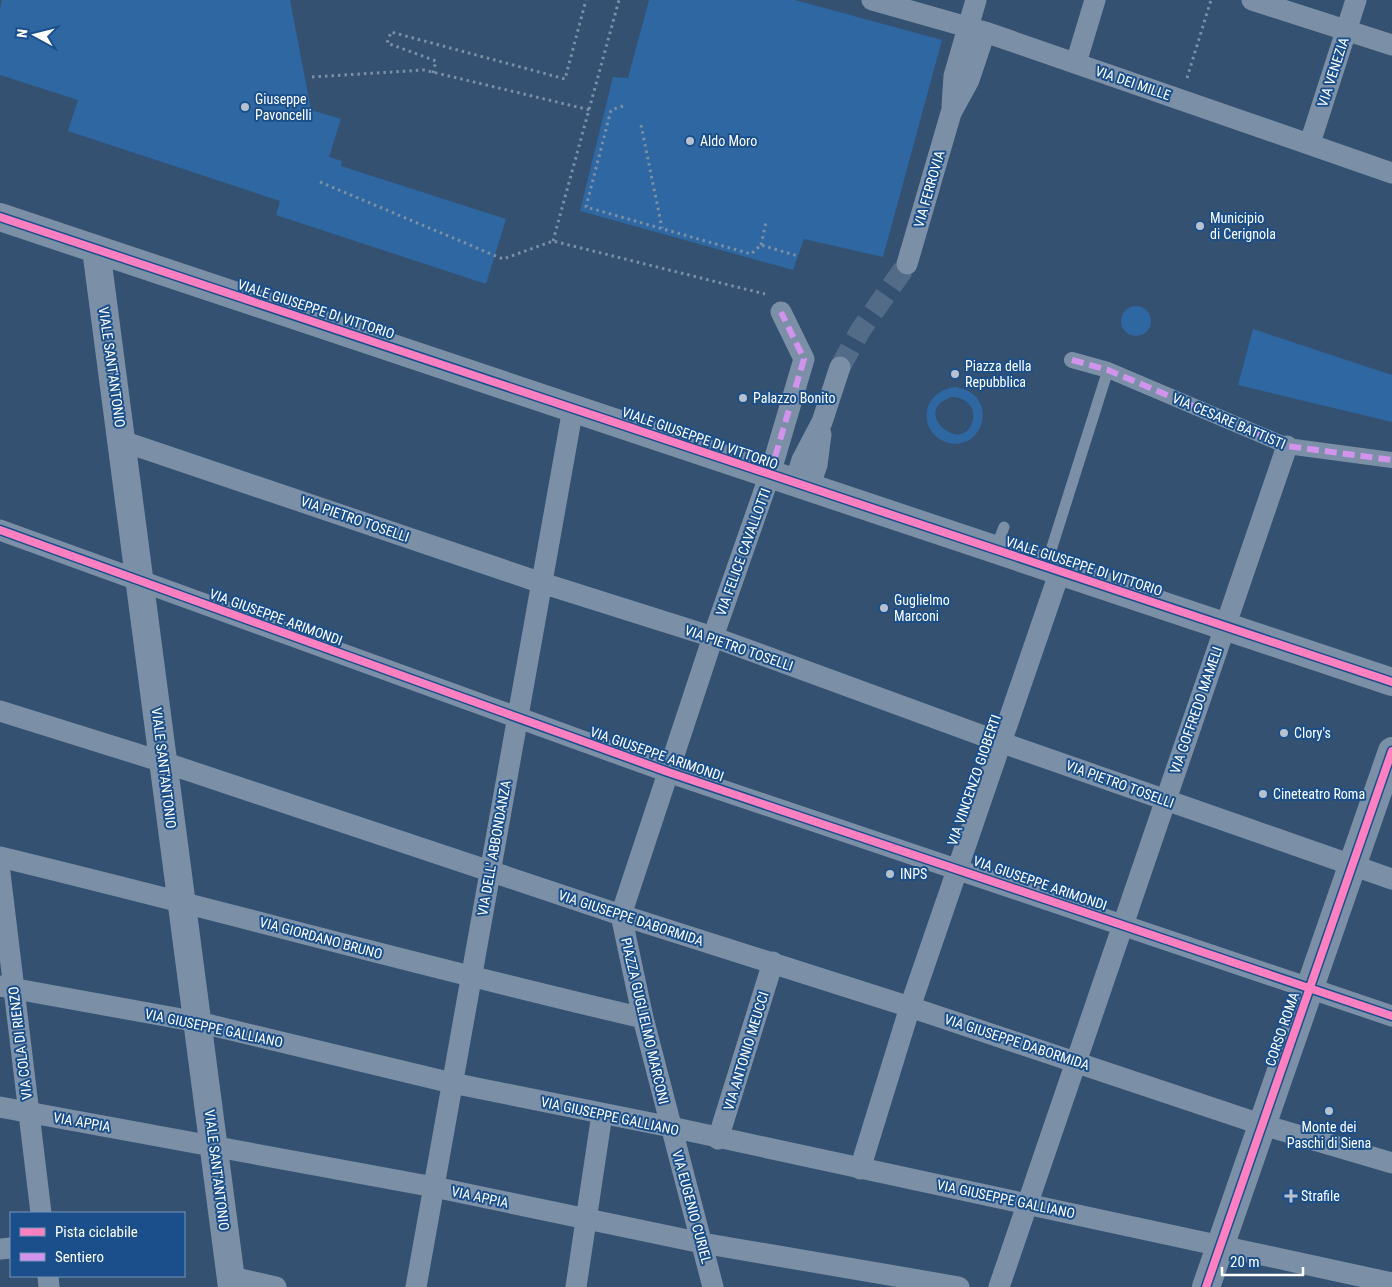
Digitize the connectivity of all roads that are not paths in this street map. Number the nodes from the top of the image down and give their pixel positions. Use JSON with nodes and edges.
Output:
{"nodes":[{"id":1,"x":872,"y":0,"type":"edge"},
{"id":2,"x":976,"y":0,"type":"edge"},
{"id":3,"x":1095,"y":0,"type":"edge"},
{"id":4,"x":1252,"y":0,"type":"edge"},
{"id":5,"x":1356,"y":0,"type":"edge"},
{"id":6,"x":977,"y":30,"type":"junction"},
{"id":7,"x":1346,"y":31,"type":"junction"},
{"id":8,"x":1392,"y":45,"type":"edge"},
{"id":9,"x":1076,"y":63,"type":"junction"},
{"id":10,"x":1310,"y":143,"type":"junction"},
{"id":11,"x":1392,"y":171,"type":"edge"},
{"id":12,"x":0,"y":217,"type":"edge"},
{"id":13,"x":96,"y":249,"type":"junction"},
{"id":14,"x":907,"y":264,"type":"tunnel mouth"},
{"id":15,"x":781,"y":312,"type":"dead end"},
{"id":16,"x":1072,"y":360,"type":"dead end"},
{"id":17,"x":840,"y":367,"type":"tunnel mouth"},
{"id":18,"x":1108,"y":370,"type":"junction"},
{"id":19,"x":574,"y":408,"type":"junction"},
{"id":20,"x":122,"y":440,"type":"junction"},
{"id":21,"x":1288,"y":446,"type":"junction"},
{"id":22,"x":1392,"y":460,"type":"edge"},
{"id":23,"x":791,"y":481,"type":"junction"},
{"id":24,"x":0,"y":530,"type":"edge"},
{"id":25,"x":1053,"y":569,"type":"junction"},
{"id":26,"x":140,"y":581,"type":"junction"},
{"id":27,"x":542,"y":583,"type":"junction"},
{"id":28,"x":1224,"y":626,"type":"junction"},
{"id":29,"x":712,"y":637,"type":"junction"},
{"id":30,"x":1392,"y":682,"type":"edge"},
{"id":31,"x":0,"y":711,"type":"edge"},
{"id":32,"x":518,"y":717,"type":"junction"},
{"id":33,"x":1000,"y":742,"type":"junction"},
{"id":34,"x":1392,"y":751,"type":"edge"},
{"id":35,"x":164,"y":762,"type":"junction"},
{"id":36,"x":668,"y":772,"type":"junction"},
{"id":37,"x":1166,"y":800,"type":"junction"},
{"id":38,"x":0,"y":857,"type":"edge"},
{"id":39,"x":1353,"y":866,"type":"junction"},
{"id":40,"x":957,"y":868,"type":"junction"},
{"id":41,"x":490,"y":871,"type":"junction"},
{"id":42,"x":0,"y":873,"type":"edge"},
{"id":43,"x":1392,"y":879,"type":"edge"},
{"id":44,"x":182,"y":901,"type":"junction"},
{"id":45,"x":621,"y":915,"type":"junction"},
{"id":46,"x":1123,"y":924,"type":"junction"},
{"id":47,"x":773,"y":962,"type":"junction"},
{"id":48,"x":471,"y":978,"type":"junction"},
{"id":49,"x":7,"y":987,"type":"edge"},
{"id":50,"x":1309,"y":989,"type":"junction"},
{"id":51,"x":910,"y":1007,"type":"junction"},
{"id":52,"x":1392,"y":1016,"type":"edge"},
{"id":53,"x":643,"y":1018,"type":"junction"},
{"id":54,"x":198,"y":1022,"type":"junction"},
{"id":55,"x":1077,"y":1062,"type":"junction"},
{"id":56,"x":452,"y":1083,"type":"junction"},
{"id":57,"x":0,"y":1107,"type":"edge"},
{"id":58,"x":29,"y":1112,"type":"junction"},
{"id":59,"x":602,"y":1114,"type":"junction"},
{"id":60,"x":1263,"y":1125,"type":"junction"},
{"id":61,"x":671,"y":1127,"type":"junction"},
{"id":62,"x":718,"y":1139,"type":"junction"},
{"id":63,"x":214,"y":1145,"type":"junction"},
{"id":64,"x":1392,"y":1163,"type":"edge"},
{"id":65,"x":860,"y":1169,"type":"junction"},
{"id":66,"x":434,"y":1187,"type":"junction"},
{"id":67,"x":1029,"y":1204,"type":"junction"},
{"id":68,"x":41,"y":1212,"type":"edge"},
{"id":69,"x":586,"y":1220,"type":"junction"},
{"id":70,"x":702,"y":1243,"type":"junction"},
{"id":71,"x":1220,"y":1245,"type":"junction"},
{"id":72,"x":231,"y":1282,"type":"edge"},
{"id":73,"x":1392,"y":1283,"type":"edge"},
{"id":74,"x":276,"y":1287,"type":"edge"},
{"id":75,"x":416,"y":1287,"type":"edge"},
{"id":76,"x":576,"y":1287,"type":"edge"},
{"id":77,"x":713,"y":1287,"type":"edge"},
{"id":78,"x":959,"y":1287,"type":"edge"},
{"id":79,"x":999,"y":1287,"type":"edge"},
{"id":80,"x":1206,"y":1287,"type":"edge"}],
"edges":[{"from":1,"to":6,"type":"street","name":"VIA DEI MILLE"},
{"from":2,"to":6,"type":"street","name":"VIA FERROVIA"},
{"from":3,"to":9,"type":"street"},
{"from":4,"to":7,"type":"street"},
{"from":5,"to":7,"type":"street","name":"VIA VENEZIA"},
{"from":6,"to":9,"type":"street","name":"VIA DEI MILLE"},
{"from":6,"to":14,"type":"street","name":"VIA FERROVIA"},
{"from":7,"to":8,"type":"street"},
{"from":7,"to":10,"type":"street","name":"VIA VENEZIA"},
{"from":9,"to":10,"type":"street","name":"VIA DEI MILLE"},
{"from":10,"to":11,"type":"street","name":"VIA DEI MILLE"},
{"from":12,"to":13,"type":"street","name":"VIALE GIUSEPPE DI VITTORIO"},
{"from":13,"to":19,"type":"street","name":"VIALE GIUSEPPE DI VITTORIO"},
{"from":13,"to":20,"type":"street","name":"VIALE SANT'ANTONIO"},
{"from":15,"to":23,"type":"street"},
{"from":16,"to":18,"type":"street","name":"VIA CESARE BATTISTI"},
{"from":17,"to":23,"type":"street"},
{"from":18,"to":21,"type":"street","name":"VIA CESARE BATTISTI"},
{"from":18,"to":25,"type":"lane"},
{"from":19,"to":23,"type":"street","name":"VIALE GIUSEPPE DI VITTORIO"},
{"from":19,"to":27,"type":"street","name":"VIA DELL' ABBONDANZA"},
{"from":20,"to":26,"type":"street","name":"VIALE SANT'ANTONIO"},
{"from":20,"to":27,"type":"street","name":"VIA PIETRO TOSELLI"},
{"from":21,"to":22,"type":"street","name":"VIA CESARE BATTISTI"},
{"from":21,"to":28,"type":"street","name":"VIA GOFFREDO MAMELI"},
{"from":23,"to":25,"type":"street","name":"VIALE GIUSEPPE DI VITTORIO"},
{"from":23,"to":29,"type":"street","name":"VIA FELICE CAVALLOTTI"},
{"from":24,"to":26,"type":"street","name":"VIA GIUSEPPE ARIMONDI"},
{"from":25,"to":28,"type":"street","name":"VIALE GIUSEPPE DI VITTORIO"},
{"from":25,"to":33,"type":"street","name":"VIA VINCENZO GIOBERTI"},
{"from":26,"to":32,"type":"street","name":"VIA GIUSEPPE ARIMONDI"},
{"from":26,"to":35,"type":"street","name":"VIALE SANT'ANTONIO"},
{"from":27,"to":29,"type":"street","name":"VIA PIETRO TOSELLI"},
{"from":27,"to":32,"type":"street","name":"VIA DELL' ABBONDANZA"},
{"from":28,"to":30,"type":"street","name":"VIALE GIUSEPPE DI VITTORIO"},
{"from":28,"to":37,"type":"street","name":"VIA GOFFREDO MAMELI"},
{"from":29,"to":33,"type":"street","name":"VIA PIETRO TOSELLI"},
{"from":29,"to":36,"type":"street","name":"VIA FELICE CAVALLOTTI"},
{"from":31,"to":35,"type":"street","name":"VIA GIUSEPPE DABORMIDA"},
{"from":32,"to":36,"type":"street","name":"VIA GIUSEPPE ARIMONDI"},
{"from":32,"to":41,"type":"street","name":"VIA DELL' ABBONDANZA"},
{"from":33,"to":37,"type":"street","name":"VIA PIETRO TOSELLI"},
{"from":33,"to":40,"type":"street","name":"VIA VINCENZO GIOBERTI"},
{"from":34,"to":39,"type":"street","name":"CORSO ROMA"},
{"from":35,"to":41,"type":"street","name":"VIA GIUSEPPE DABORMIDA"},
{"from":35,"to":44,"type":"street","name":"VIALE SANT'ANTONIO"},
{"from":36,"to":40,"type":"street","name":"VIA GIUSEPPE ARIMONDI"},
{"from":36,"to":45,"type":"street","name":"VIA FELICE CAVALLOTTI"},
{"from":37,"to":39,"type":"street","name":"VIA PIETRO TOSELLI"},
{"from":37,"to":46,"type":"street","name":"VIA GOFFREDO MAMELI"},
{"from":38,"to":44,"type":"street","name":"VIA GIORDANO BRUNO"},
{"from":39,"to":43,"type":"street","name":"VIA PIETRO TOSELLI"},
{"from":39,"to":50,"type":"street","name":"CORSO ROMA"},
{"from":40,"to":46,"type":"street","name":"VIA GIUSEPPE ARIMONDI"},
{"from":40,"to":51,"type":"street","name":"VIA VINCENZO GIOBERTI"},
{"from":41,"to":45,"type":"street","name":"VIA GIUSEPPE DABORMIDA"},
{"from":41,"to":48,"type":"street","name":"VIA DELL' ABBONDANZA"},
{"from":42,"to":49,"type":"street","name":"VIA COLA DI RIENZO"},
{"from":44,"to":48,"type":"street","name":"VIA GIORDANO BRUNO"},
{"from":44,"to":54,"type":"street","name":"VIALE SANT'ANTONIO"},
{"from":45,"to":47,"type":"street","name":"VIA GIUSEPPE DABORMIDA"},
{"from":45,"to":53,"type":"street","name":"PIAZZA GUGLIELMO MARCONI"},
{"from":46,"to":50,"type":"street","name":"VIA GIUSEPPE ARIMONDI"},
{"from":46,"to":55,"type":"street","name":"VIA GOFFREDO MAMELI"},
{"from":47,"to":51,"type":"street","name":"VIA GIUSEPPE DABORMIDA"},
{"from":47,"to":62,"type":"street","name":"VIA ANTONIO MEUCCI"},
{"from":48,"to":53,"type":"street","name":"VIA GIORDANO BRUNO"},
{"from":48,"to":56,"type":"street","name":"VIA DELL' ABBONDANZA"},
{"from":49,"to":54,"type":"street","name":"VIA GIUSEPPE GALLIANO"},
{"from":49,"to":58,"type":"street","name":"VIA COLA DI RIENZO"},
{"from":50,"to":52,"type":"street","name":"VIA GIUSEPPE ARIMONDI"},
{"from":50,"to":60,"type":"street","name":"CORSO ROMA"},
{"from":51,"to":55,"type":"street","name":"VIA GIUSEPPE DABORMIDA"},
{"from":51,"to":65,"type":"street","name":"VIA VINCENZO GIOBERTI"},
{"from":53,"to":61,"type":"street","name":"PIAZZA GUGLIELMO MARCONI"},
{"from":54,"to":56,"type":"street","name":"VIA GIUSEPPE GALLIANO"},
{"from":54,"to":63,"type":"street","name":"VIALE SANT'ANTONIO"},
{"from":55,"to":60,"type":"street","name":"VIA GIUSEPPE DABORMIDA"},
{"from":55,"to":67,"type":"street","name":"VIA GOFFREDO MAMELI"},
{"from":56,"to":59,"type":"street","name":"VIA GIUSEPPE GALLIANO"},
{"from":56,"to":66,"type":"street","name":"VIA DELL' ABBONDANZA"},
{"from":57,"to":58,"type":"street","name":"VIA APPIA"},
{"from":58,"to":63,"type":"street","name":"VIA APPIA"},
{"from":58,"to":68,"type":"street","name":"VIA COLA DI RIENZO"},
{"from":59,"to":61,"type":"street","name":"VIA GIUSEPPE GALLIANO"},
{"from":59,"to":69,"type":"street"},
{"from":60,"to":64,"type":"street","name":"VIA GIUSEPPE DABORMIDA"},
{"from":60,"to":71,"type":"street","name":"CORSO ROMA"},
{"from":61,"to":62,"type":"street","name":"VIA GIUSEPPE GALLIANO"},
{"from":61,"to":70,"type":"street","name":"VIA EUGENIO CURIEL"},
{"from":62,"to":65,"type":"street","name":"VIA GIUSEPPE GALLIANO"},
{"from":63,"to":66,"type":"street","name":"VIA APPIA"},
{"from":63,"to":72,"type":"street","name":"VIALE SANT'ANTONIO"},
{"from":65,"to":67,"type":"street","name":"VIA GIUSEPPE GALLIANO"},
{"from":66,"to":69,"type":"street","name":"VIA APPIA"},
{"from":66,"to":75,"type":"street","name":"VIA DELL' ABBONDANZA"},
{"from":67,"to":71,"type":"street","name":"VIA GIUSEPPE GALLIANO"},
{"from":67,"to":79,"type":"street","name":"VIA GOFFREDO MAMELI"},
{"from":69,"to":70,"type":"street","name":"VIA APPIA"},
{"from":69,"to":76,"type":"street"},
{"from":70,"to":77,"type":"street","name":"VIA EUGENIO CURIEL"},
{"from":70,"to":78,"type":"street","name":"VIA APPIA"},
{"from":71,"to":73,"type":"street","name":"VIA GIUSEPPE GALLIANO"},
{"from":71,"to":80,"type":"street","name":"CORSO ROMA"},
{"from":72,"to":74,"type":"street"}]}
